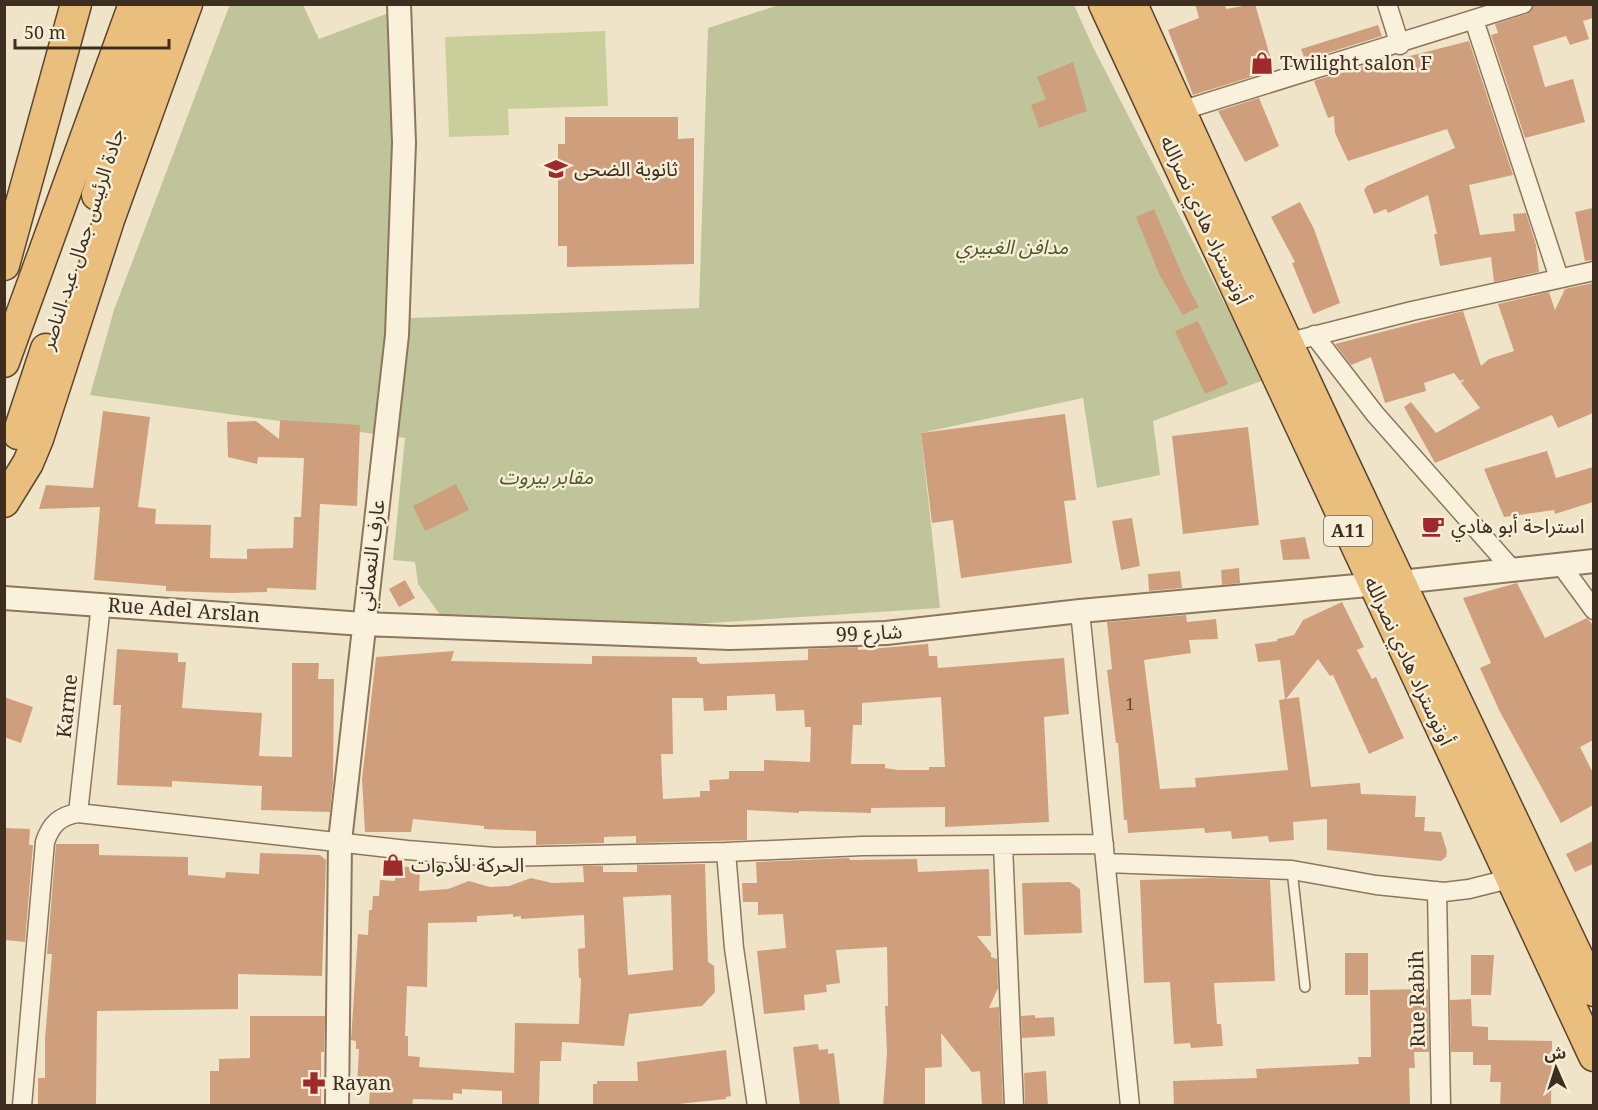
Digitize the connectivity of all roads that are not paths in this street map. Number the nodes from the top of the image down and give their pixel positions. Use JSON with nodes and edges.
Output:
{"nodes":[{"id":1,"x":76,"y":4,"type":"edge"},
{"id":2,"x":121,"y":4,"type":"edge"},
{"id":3,"x":134,"y":4,"type":"edge"},
{"id":4,"x":160,"y":4,"type":"edge"},
{"id":5,"x":187,"y":4,"type":"edge"},
{"id":6,"x":399,"y":4,"type":"edge"},
{"id":7,"x":1104,"y":4,"type":"edge"},
{"id":8,"x":1132,"y":4,"type":"edge"},
{"id":9,"x":1387,"y":4,"type":"edge"},
{"id":10,"x":1523,"y":4,"type":"edge"},
{"id":11,"x":1474,"y":20,"type":"junction"},
{"id":12,"x":1400,"y":45,"type":"junction"},
{"id":13,"x":107,"y":75,"type":"junction"},
{"id":14,"x":1180,"y":111,"type":"junction"},
{"id":15,"x":6,"y":254,"type":"edge"},
{"id":16,"x":1593,"y":271,"type":"edge"},
{"id":17,"x":1559,"y":278,"type":"junction"},
{"id":18,"x":1314,"y":335,"type":"junction"},
{"id":19,"x":1286,"y":343,"type":"junction"},
{"id":20,"x":4,"y":362,"type":"edge"},
{"id":21,"x":4,"y":474,"type":"edge"},
{"id":22,"x":4,"y":502,"type":"edge"},
{"id":23,"x":1593,"y":561,"type":"edge"},
{"id":24,"x":1561,"y":565,"type":"junction"},
{"id":25,"x":1511,"y":568,"type":"junction"},
{"id":26,"x":1387,"y":583,"type":"junction"},
{"id":27,"x":4,"y":597,"type":"edge"},
{"id":28,"x":101,"y":604,"type":"junction"},
{"id":29,"x":1593,"y":610,"type":"edge"},
{"id":30,"x":1080,"y":611,"type":"junction"},
{"id":31,"x":363,"y":624,"type":"junction"},
{"id":32,"x":78,"y":813,"type":"junction"},
{"id":33,"x":340,"y":841,"type":"junction"},
{"id":34,"x":1104,"y":844,"type":"junction"},
{"id":35,"x":1004,"y":845,"type":"junction"},
{"id":36,"x":726,"y":852,"type":"junction"},
{"id":37,"x":1106,"y":863,"type":"junction"},
{"id":38,"x":1292,"y":870,"type":"junction"},
{"id":39,"x":1509,"y":879,"type":"junction"},
{"id":40,"x":1437,"y":891,"type":"junction"},
{"id":41,"x":1585,"y":950,"type":"edge"},
{"id":42,"x":1305,"y":987,"type":"dead end"},
{"id":43,"x":1593,"y":991,"type":"edge"},
{"id":44,"x":1593,"y":1056,"type":"edge"},
{"id":45,"x":22,"y":1106,"type":"edge"},
{"id":46,"x":337,"y":1106,"type":"edge"},
{"id":47,"x":757,"y":1106,"type":"edge"},
{"id":48,"x":1014,"y":1106,"type":"edge"},
{"id":49,"x":1130,"y":1106,"type":"edge"},
{"id":50,"x":1442,"y":1106,"type":"edge"}],
"edges":[{"from":1,"to":15,"type":"highway"},
{"from":2,"to":13,"type":"highway","name":"جادة الرئيس جمال عبد الناصر"},
{"from":3,"to":13,"type":"highway","name":"جادة الرئيس جمال عبد الناصر"},
{"from":4,"to":21,"type":"highway","name":"جادة الرئيس جمال عبد الناصر"},
{"from":5,"to":22,"type":"highway"},
{"from":6,"to":31,"type":"street","name":"عارف النعماني"},
{"from":7,"to":26,"type":"highway","name":"أوتوستراد هادي نصرالله","number":"A11"},
{"from":8,"to":14,"type":"highway","name":"أوتوستراد هادي نصرالله","number":"A11"},
{"from":9,"to":12,"type":"street"},
{"from":10,"to":11,"type":"street"},
{"from":11,"to":12,"type":"street"},
{"from":11,"to":17,"type":"street"},
{"from":12,"to":14,"type":"street"},
{"from":13,"to":20,"type":"highway","name":"جادة الرئيس جمال عبد الناصر"},
{"from":14,"to":19,"type":"highway","name":"أوتوستراد هادي نصرالله","number":"A11"},
{"from":16,"to":17,"type":"street"},
{"from":17,"to":18,"type":"street"},
{"from":18,"to":19,"type":"street"},
{"from":18,"to":25,"type":"street"},
{"from":19,"to":26,"type":"highway","name":"أوتوستراد هادي نصرالله","number":"A11"},
{"from":23,"to":24,"type":"street","name":"شارع 99"},
{"from":24,"to":25,"type":"street","name":"شارع 99"},
{"from":24,"to":29,"type":"street"},
{"from":25,"to":26,"type":"street","name":"شارع 99"},
{"from":26,"to":30,"type":"street","name":"شارع 99"},
{"from":26,"to":39,"type":"highway","name":"أوتوستراد هادي نصرالله","number":"A11"},
{"from":26,"to":41,"type":"highway","name":"أوتوستراد هادي نصرالله","number":"A11"},
{"from":27,"to":28,"type":"street","name":"Rue Adel Arslan"},
{"from":28,"to":31,"type":"street","name":"Rue Adel Arslan"},
{"from":28,"to":32,"type":"street","name":"Karme"},
{"from":30,"to":31,"type":"street","name":"شارع 99"},
{"from":30,"to":34,"type":"street"},
{"from":31,"to":33,"type":"street","name":"عارف النعماني"},
{"from":32,"to":33,"type":"street"},
{"from":32,"to":45,"type":"street"},
{"from":33,"to":36,"type":"street"},
{"from":33,"to":46,"type":"street","name":"عارف النعماني"},
{"from":34,"to":35,"type":"street"},
{"from":34,"to":37,"type":"street"},
{"from":35,"to":36,"type":"street"},
{"from":35,"to":48,"type":"street"},
{"from":36,"to":47,"type":"street"},
{"from":37,"to":38,"type":"street"},
{"from":37,"to":49,"type":"street"},
{"from":38,"to":40,"type":"street"},
{"from":38,"to":42,"type":"lane"},
{"from":39,"to":40,"type":"street"},
{"from":39,"to":44,"type":"highway","name":"أوتوستراد هادي نصرالله","number":"A11"},
{"from":40,"to":50,"type":"street","name":"Rue Rabih"},
{"from":41,"to":43,"type":"highway","name":"أوتوستراد هادي نصرالله","number":"A11"}]}
